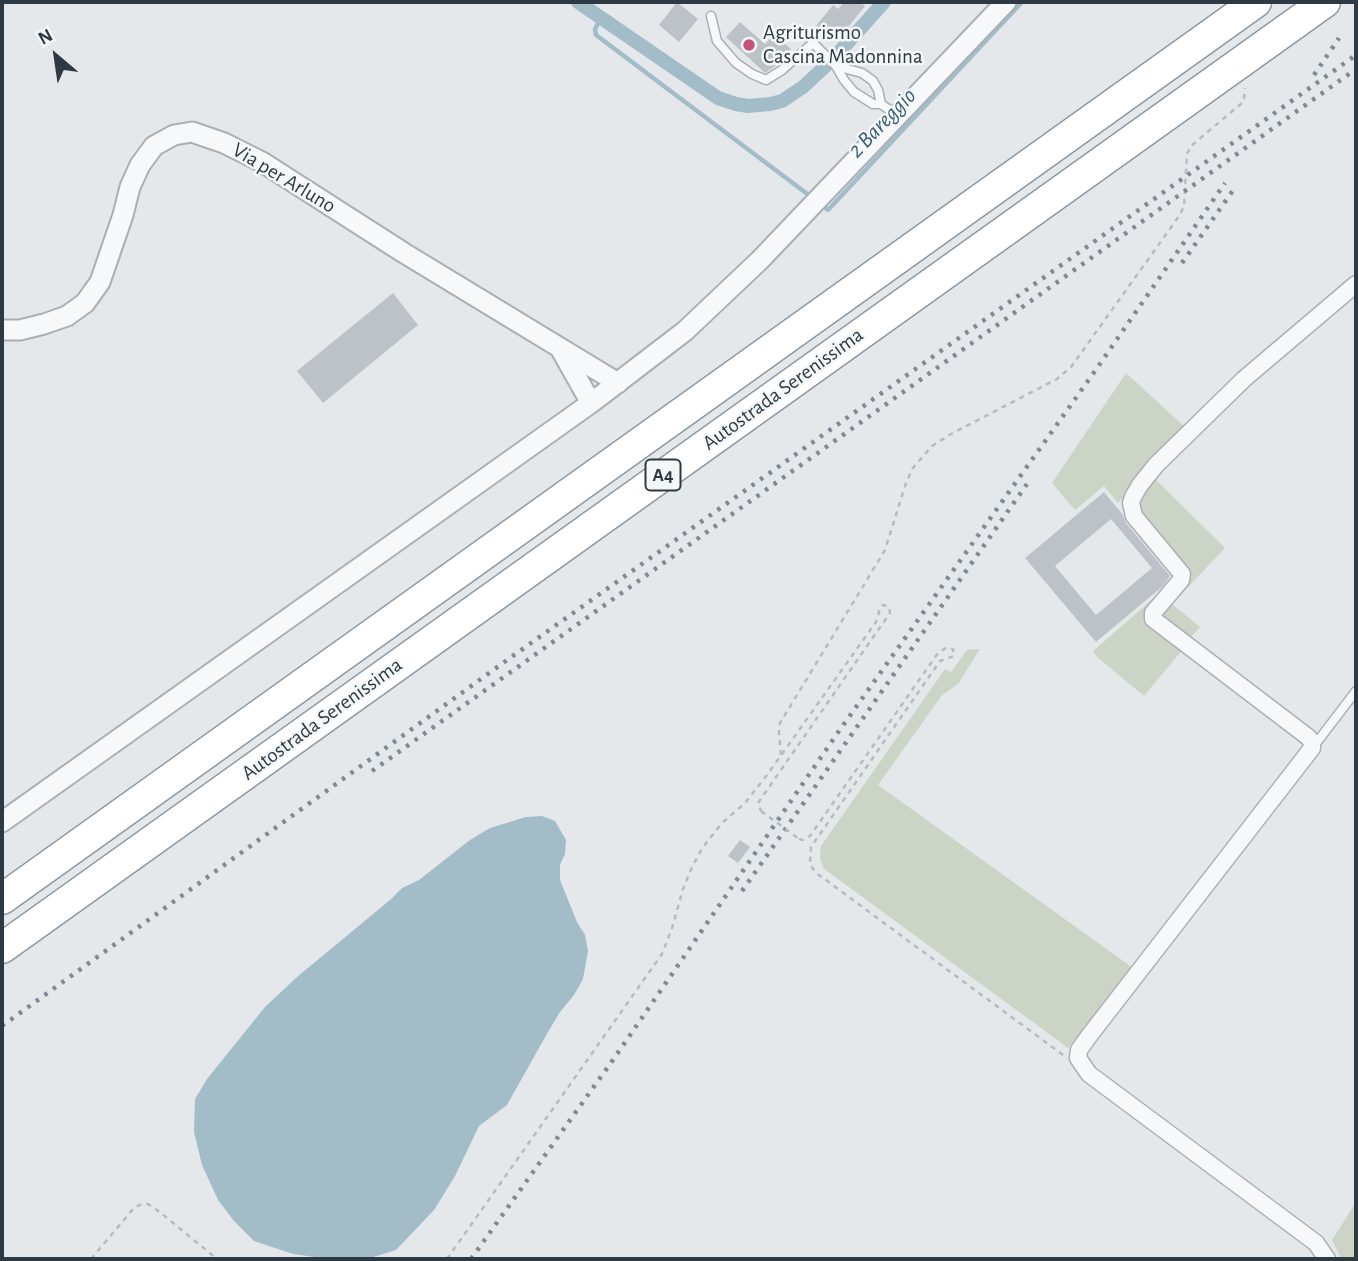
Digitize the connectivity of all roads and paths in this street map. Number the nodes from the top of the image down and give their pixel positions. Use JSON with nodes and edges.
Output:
{"nodes":[{"id":1,"x":1006,"y":2,"type":"edge"},
{"id":2,"x":1256,"y":2,"type":"edge"},
{"id":3,"x":1325,"y":2,"type":"edge"},
{"id":4,"x":711,"y":16,"type":"dead end"},
{"id":5,"x":836,"y":66,"type":"junction"},
{"id":6,"x":1245,"y":88,"type":"dead end"},
{"id":7,"x":881,"y":104,"type":"junction"},
{"id":8,"x":898,"y":116,"type":"junction"},
{"id":9,"x":1356,"y":284,"type":"edge"},
{"id":10,"x":2,"y":330,"type":"edge"},
{"id":11,"x":559,"y":347,"type":"junction"},
{"id":12,"x":620,"y":381,"type":"junction"},
{"id":13,"x":591,"y":403,"type":"junction"},
{"id":14,"x":1356,"y":691,"type":"edge"},
{"id":15,"x":1312,"y":748,"type":"junction"},
{"id":16,"x":781,"y":756,"type":"junction"},
{"id":17,"x":2,"y":822,"type":"edge"},
{"id":18,"x":2,"y":899,"type":"edge"},
{"id":19,"x":2,"y":948,"type":"edge"},
{"id":20,"x":1078,"y":1058,"type":"junction"},
{"id":21,"x":91,"y":1259,"type":"edge"},
{"id":22,"x":218,"y":1259,"type":"edge"},
{"id":23,"x":447,"y":1259,"type":"edge"},
{"id":24,"x":1327,"y":1259,"type":"edge"}],
"edges":[{"from":1,"to":8,"type":"street"},
{"from":2,"to":18,"type":"highway","name":"Autostrada Serenissima","number":"A4"},
{"from":3,"to":19,"type":"highway","name":"Autostrada Serenissima","number":"A4"},
{"from":4,"to":5,"type":"lane"},
{"from":5,"to":7,"type":"lane"},
{"from":5,"to":7,"type":"lane"},
{"from":6,"to":16,"type":"path"},
{"from":7,"to":8,"type":"lane"},
{"from":8,"to":12,"type":"street"},
{"from":9,"to":15,"type":"street"},
{"from":10,"to":11,"type":"street","name":"Via per Arluno"},
{"from":11,"to":12,"type":"street","name":"Via per Arluno"},
{"from":11,"to":13,"type":"street","name":"Via per Arluno"},
{"from":12,"to":13,"type":"street"},
{"from":13,"to":17,"type":"street"},
{"from":14,"to":15,"type":"lane"},
{"from":15,"to":20,"type":"street"},
{"from":16,"to":20,"type":"path","bridge":true},
{"from":16,"to":23,"type":"path"},
{"from":20,"to":24,"type":"street"},
{"from":21,"to":22,"type":"path"}]}
